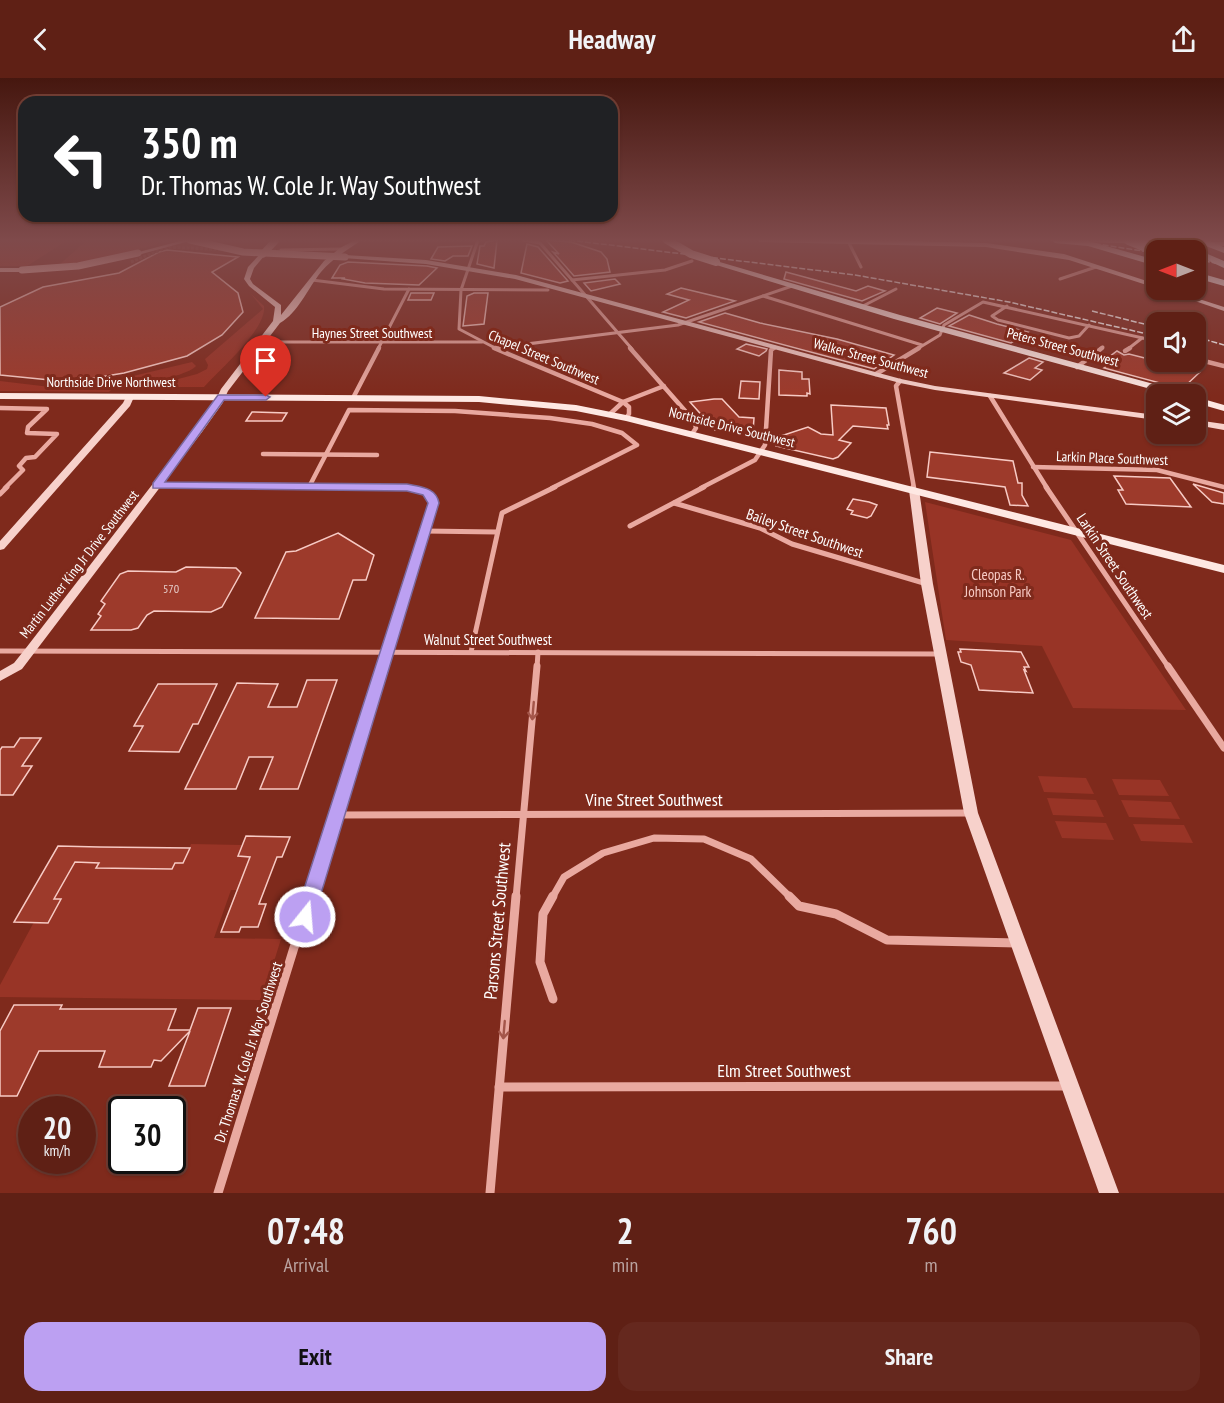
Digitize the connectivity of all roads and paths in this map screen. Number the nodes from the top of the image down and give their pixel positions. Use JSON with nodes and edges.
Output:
{"nodes":[{"id":1,"x":262,"y":292,"type":"edge"},
{"id":2,"x":293,"y":292,"type":"edge"},
{"id":3,"x":304,"y":292,"type":"edge"},
{"id":4,"x":407,"y":292,"type":"edge"},
{"id":5,"x":461,"y":292,"type":"edge"},
{"id":6,"x":576,"y":292,"type":"edge"},
{"id":7,"x":772,"y":292,"type":"edge"},
{"id":8,"x":812,"y":292,"type":"edge"},
{"id":9,"x":892,"y":292,"type":"edge"},
{"id":10,"x":584,"y":294,"type":"junction"},
{"id":11,"x":762,"y":295,"type":"junction"},
{"id":12,"x":1197,"y":300,"type":"edge"},
{"id":13,"x":274,"y":301,"type":"junction"},
{"id":14,"x":1007,"y":306,"type":"junction"},
{"id":15,"x":861,"y":307,"type":"junction"},
{"id":16,"x":1224,"y":309,"type":"edge"},
{"id":17,"x":277,"y":321,"type":"junction"},
{"id":18,"x":686,"y":322,"type":"junction"},
{"id":19,"x":1089,"y":325,"type":"junction"},
{"id":20,"x":941,"y":330,"type":"junction"},
{"id":21,"x":618,"y":333,"type":"junction"},
{"id":22,"x":1142,"y":338,"type":"junction"},
{"id":23,"x":1146,"y":339,"type":"edge"},
{"id":24,"x":261,"y":342,"type":"junction"},
{"id":25,"x":483,"y":342,"type":"junction"},
{"id":26,"x":382,"y":343,"type":"junction"},
{"id":27,"x":922,"y":345,"type":"junction"},
{"id":28,"x":775,"y":346,"type":"junction"},
{"id":29,"x":1103,"y":347,"type":"dead end"},
{"id":30,"x":495,"y":348,"type":"junction"},
{"id":31,"x":1125,"y":351,"type":"dead end"},
{"id":32,"x":1206,"y":362,"type":"edge"},
{"id":33,"x":1224,"y":366,"type":"edge"},
{"id":34,"x":1077,"y":367,"type":"junction"},
{"id":35,"x":876,"y":374,"type":"junction"},
{"id":36,"x":900,"y":381,"type":"junction"},
{"id":37,"x":1146,"y":385,"type":"edge"},
{"id":38,"x":664,"y":386,"type":"junction"},
{"id":39,"x":0,"y":396,"type":"edge"},
{"id":40,"x":990,"y":396,"type":"junction"},
{"id":41,"x":221,"y":397,"type":"junction"},
{"id":42,"x":128,"y":398,"type":"junction"},
{"id":43,"x":353,"y":398,"type":"junction"},
{"id":44,"x":622,"y":402,"type":"junction"},
{"id":45,"x":1206,"y":403,"type":"edge"},
{"id":46,"x":0,"y":408,"type":"edge"},
{"id":47,"x":1224,"y":408,"type":"edge"},
{"id":48,"x":609,"y":414,"type":"junction"},
{"id":49,"x":1146,"y":417,"type":"edge"},
{"id":50,"x":626,"y":418,"type":"junction"},
{"id":51,"x":1206,"y":424,"type":"edge"},
{"id":52,"x":1224,"y":427,"type":"edge"},
{"id":53,"x":692,"y":434,"type":"junction"},
{"id":54,"x":761,"y":452,"type":"junction"},
{"id":55,"x":263,"y":454,"type":"dead end"},
{"id":56,"x":326,"y":454,"type":"junction"},
{"id":57,"x":376,"y":455,"type":"dead end"},
{"id":58,"x":1033,"y":467,"type":"junction"},
{"id":59,"x":157,"y":486,"type":"junction"},
{"id":60,"x":309,"y":487,"type":"junction"},
{"id":61,"x":1224,"y":487,"type":"edge"},
{"id":62,"x":914,"y":490,"type":"junction"},
{"id":63,"x":0,"y":494,"type":"edge"},
{"id":64,"x":674,"y":503,"type":"junction"},
{"id":65,"x":630,"y":526,"type":"dead end"},
{"id":66,"x":424,"y":531,"type":"junction"},
{"id":67,"x":1075,"y":531,"type":"junction"},
{"id":68,"x":498,"y":532,"type":"junction"},
{"id":69,"x":0,"y":535,"type":"edge"},
{"id":70,"x":0,"y":548,"type":"edge"},
{"id":71,"x":1224,"y":569,"type":"edge"},
{"id":72,"x":927,"y":585,"type":"junction"},
{"id":73,"x":0,"y":651,"type":"edge"},
{"id":74,"x":30,"y":651,"type":"junction"},
{"id":75,"x":387,"y":652,"type":"junction"},
{"id":76,"x":471,"y":652,"type":"junction"},
{"id":77,"x":538,"y":652,"type":"junction"},
{"id":78,"x":940,"y":654,"type":"junction"},
{"id":79,"x":0,"y":677,"type":"edge"},
{"id":80,"x":1224,"y":748,"type":"edge"},
{"id":81,"x":972,"y":813,"type":"junction"},
{"id":82,"x":524,"y":814,"type":"junction"},
{"id":83,"x":336,"y":815,"type":"junction"},
{"id":84,"x":1017,"y":944,"type":"junction"},
{"id":85,"x":553,"y":999,"type":"dead end"},
{"id":86,"x":1070,"y":1086,"type":"junction"},
{"id":87,"x":499,"y":1087,"type":"junction"},
{"id":88,"x":218,"y":1193,"type":"edge"},
{"id":89,"x":490,"y":1193,"type":"edge"},
{"id":90,"x":1109,"y":1193,"type":"edge"}],
"edges":[{"from":1,"to":13,"type":"street"},
{"from":2,"to":13,"type":"street"},
{"from":3,"to":17,"type":"street","name":"Martin Luther King Jr Drive Southwest"},
{"from":4,"to":26,"type":"street"},
{"from":5,"to":25,"type":"street","name":"Chapel Street Southwest"},
{"from":6,"to":10,"type":"street","name":"Walker Street Southwest"},
{"from":7,"to":11,"type":"street"},
{"from":8,"to":15,"type":"main road","name":"Peters Street Southwest"},
{"from":9,"to":15,"type":"street"},
{"from":10,"to":18,"type":"street","name":"Walker Street Southwest"},
{"from":10,"to":21,"type":"street"},
{"from":11,"to":18,"type":"street"},
{"from":11,"to":27,"type":"street"},
{"from":12,"to":16,"type":"street"},
{"from":13,"to":17,"type":"street"},
{"from":14,"to":19,"type":"street"},
{"from":14,"to":19,"type":"street"},
{"from":14,"to":20,"type":"street"},
{"from":15,"to":20,"type":"main road","name":"Peters Street Southwest"},
{"from":17,"to":24,"type":"street","name":"Martin Luther King Jr Drive Southwest"},
{"from":18,"to":21,"type":"street"},
{"from":18,"to":28,"type":"street","name":"Walker Street Southwest"},
{"from":19,"to":22,"type":"street"},
{"from":20,"to":27,"type":"street"},
{"from":20,"to":34,"type":"main road","name":"Peters Street Southwest"},
{"from":21,"to":30,"type":"street"},
{"from":21,"to":38,"type":"street"},
{"from":22,"to":23,"type":"street"},
{"from":22,"to":31,"type":"street"},
{"from":24,"to":26,"type":"street","name":"Haynes Street Southwest"},
{"from":24,"to":41,"type":"street","name":"Martin Luther King Jr Drive Southwest"},
{"from":25,"to":26,"type":"street","name":"Haynes Street Southwest"},
{"from":25,"to":30,"type":"street","name":"Chapel Street Southwest"},
{"from":26,"to":43,"type":"street"},
{"from":27,"to":35,"type":"street"},
{"from":28,"to":35,"type":"street","name":"Walker Street Southwest"},
{"from":28,"to":54,"type":"street"},
{"from":29,"to":34,"type":"street"},
{"from":30,"to":44,"type":"street","name":"Chapel Street Southwest"},
{"from":32,"to":33,"type":"street"},
{"from":34,"to":37,"type":"main road","name":"Peters Street Southwest"},
{"from":35,"to":36,"type":"street","name":"Walker Street Southwest"},
{"from":36,"to":40,"type":"street","name":"Walker Street Southwest"},
{"from":36,"to":62,"type":"street"},
{"from":38,"to":44,"type":"street"},
{"from":38,"to":53,"type":"street"},
{"from":39,"to":42,"type":"main road","name":"Northside Drive Northwest"},
{"from":40,"to":49,"type":"street","name":"Walker Street Southwest"},
{"from":40,"to":58,"type":"street","name":"Larkin Street Southwest"},
{"from":41,"to":42,"type":"main road","name":"Northside Drive Northwest"},
{"from":41,"to":43,"type":"main road","name":"Northside Drive Southwest"},
{"from":41,"to":59,"type":"street","name":"Martin Luther King Jr Drive Southwest"},
{"from":42,"to":69,"type":"street"},
{"from":42,"to":70,"type":"street"},
{"from":43,"to":48,"type":"main road","name":"Northside Drive Southwest"},
{"from":44,"to":48,"type":"street"},
{"from":44,"to":50,"type":"street"},
{"from":45,"to":47,"type":"main road"},
{"from":46,"to":63,"type":"street"},
{"from":48,"to":50,"type":"main road","name":"Northside Drive Southwest"},
{"from":50,"to":53,"type":"main road","name":"Northside Drive Southwest"},
{"from":51,"to":52,"type":"street"},
{"from":53,"to":54,"type":"main road","name":"Northside Drive Southwest"},
{"from":54,"to":62,"type":"main road","name":"Northside Drive Southwest"},
{"from":54,"to":64,"type":"street"},
{"from":55,"to":56,"type":"street"},
{"from":56,"to":57,"type":"street"},
{"from":56,"to":60,"type":"street"},
{"from":56,"to":68,"type":"street"},
{"from":58,"to":61,"type":"street","name":"Larkin Place Southwest"},
{"from":58,"to":67,"type":"street","name":"Larkin Street Southwest"},
{"from":59,"to":60,"type":"street","name":"Dr. Thomas W. Cole Jr. Way Southwest"},
{"from":59,"to":74,"type":"street","name":"Martin Luther King Jr Drive Southwest"},
{"from":60,"to":66,"type":"street","name":"Dr. Thomas W. Cole Jr. Way Southwest"},
{"from":62,"to":67,"type":"main road","name":"Northside Drive Southwest"},
{"from":62,"to":72,"type":"street"},
{"from":64,"to":65,"type":"street"},
{"from":64,"to":72,"type":"street","name":"Bailey Street Southwest"},
{"from":66,"to":68,"type":"street"},
{"from":66,"to":75,"type":"street","name":"Dr. Thomas W. Cole Jr. Way Southwest"},
{"from":67,"to":71,"type":"main road","name":"Northside Drive Southwest"},
{"from":67,"to":80,"type":"street","name":"Larkin Street Southwest"},
{"from":68,"to":76,"type":"street"},
{"from":72,"to":78,"type":"street"},
{"from":73,"to":74,"type":"street","name":"Walnut Street Southwest"},
{"from":74,"to":75,"type":"street","name":"Walnut Street Southwest"},
{"from":74,"to":79,"type":"street","name":"Martin Luther King Jr Drive Southwest"},
{"from":75,"to":76,"type":"street","name":"Walnut Street Southwest"},
{"from":75,"to":83,"type":"street","name":"Dr. Thomas W. Cole Jr. Way Southwest"},
{"from":76,"to":77,"type":"street","name":"Walnut Street Southwest"},
{"from":77,"to":78,"type":"street","name":"Walnut Street Southwest"},
{"from":77,"to":82,"type":"street","name":"Parsons Street Southwest","one_way":true},
{"from":78,"to":81,"type":"street"},
{"from":81,"to":82,"type":"street","name":"Vine Street Southwest"},
{"from":81,"to":84,"type":"street"},
{"from":82,"to":83,"type":"street","name":"Vine Street Southwest"},
{"from":82,"to":87,"type":"street","name":"Parsons Street Southwest","one_way":true},
{"from":83,"to":88,"type":"street","name":"Dr. Thomas W. Cole Jr. Way Southwest"},
{"from":84,"to":85,"type":"street"},
{"from":84,"to":86,"type":"street"},
{"from":86,"to":87,"type":"street","name":"Elm Street Southwest"},
{"from":86,"to":90,"type":"street"},
{"from":87,"to":89,"type":"street","name":"Parsons Street Southwest"}]}
